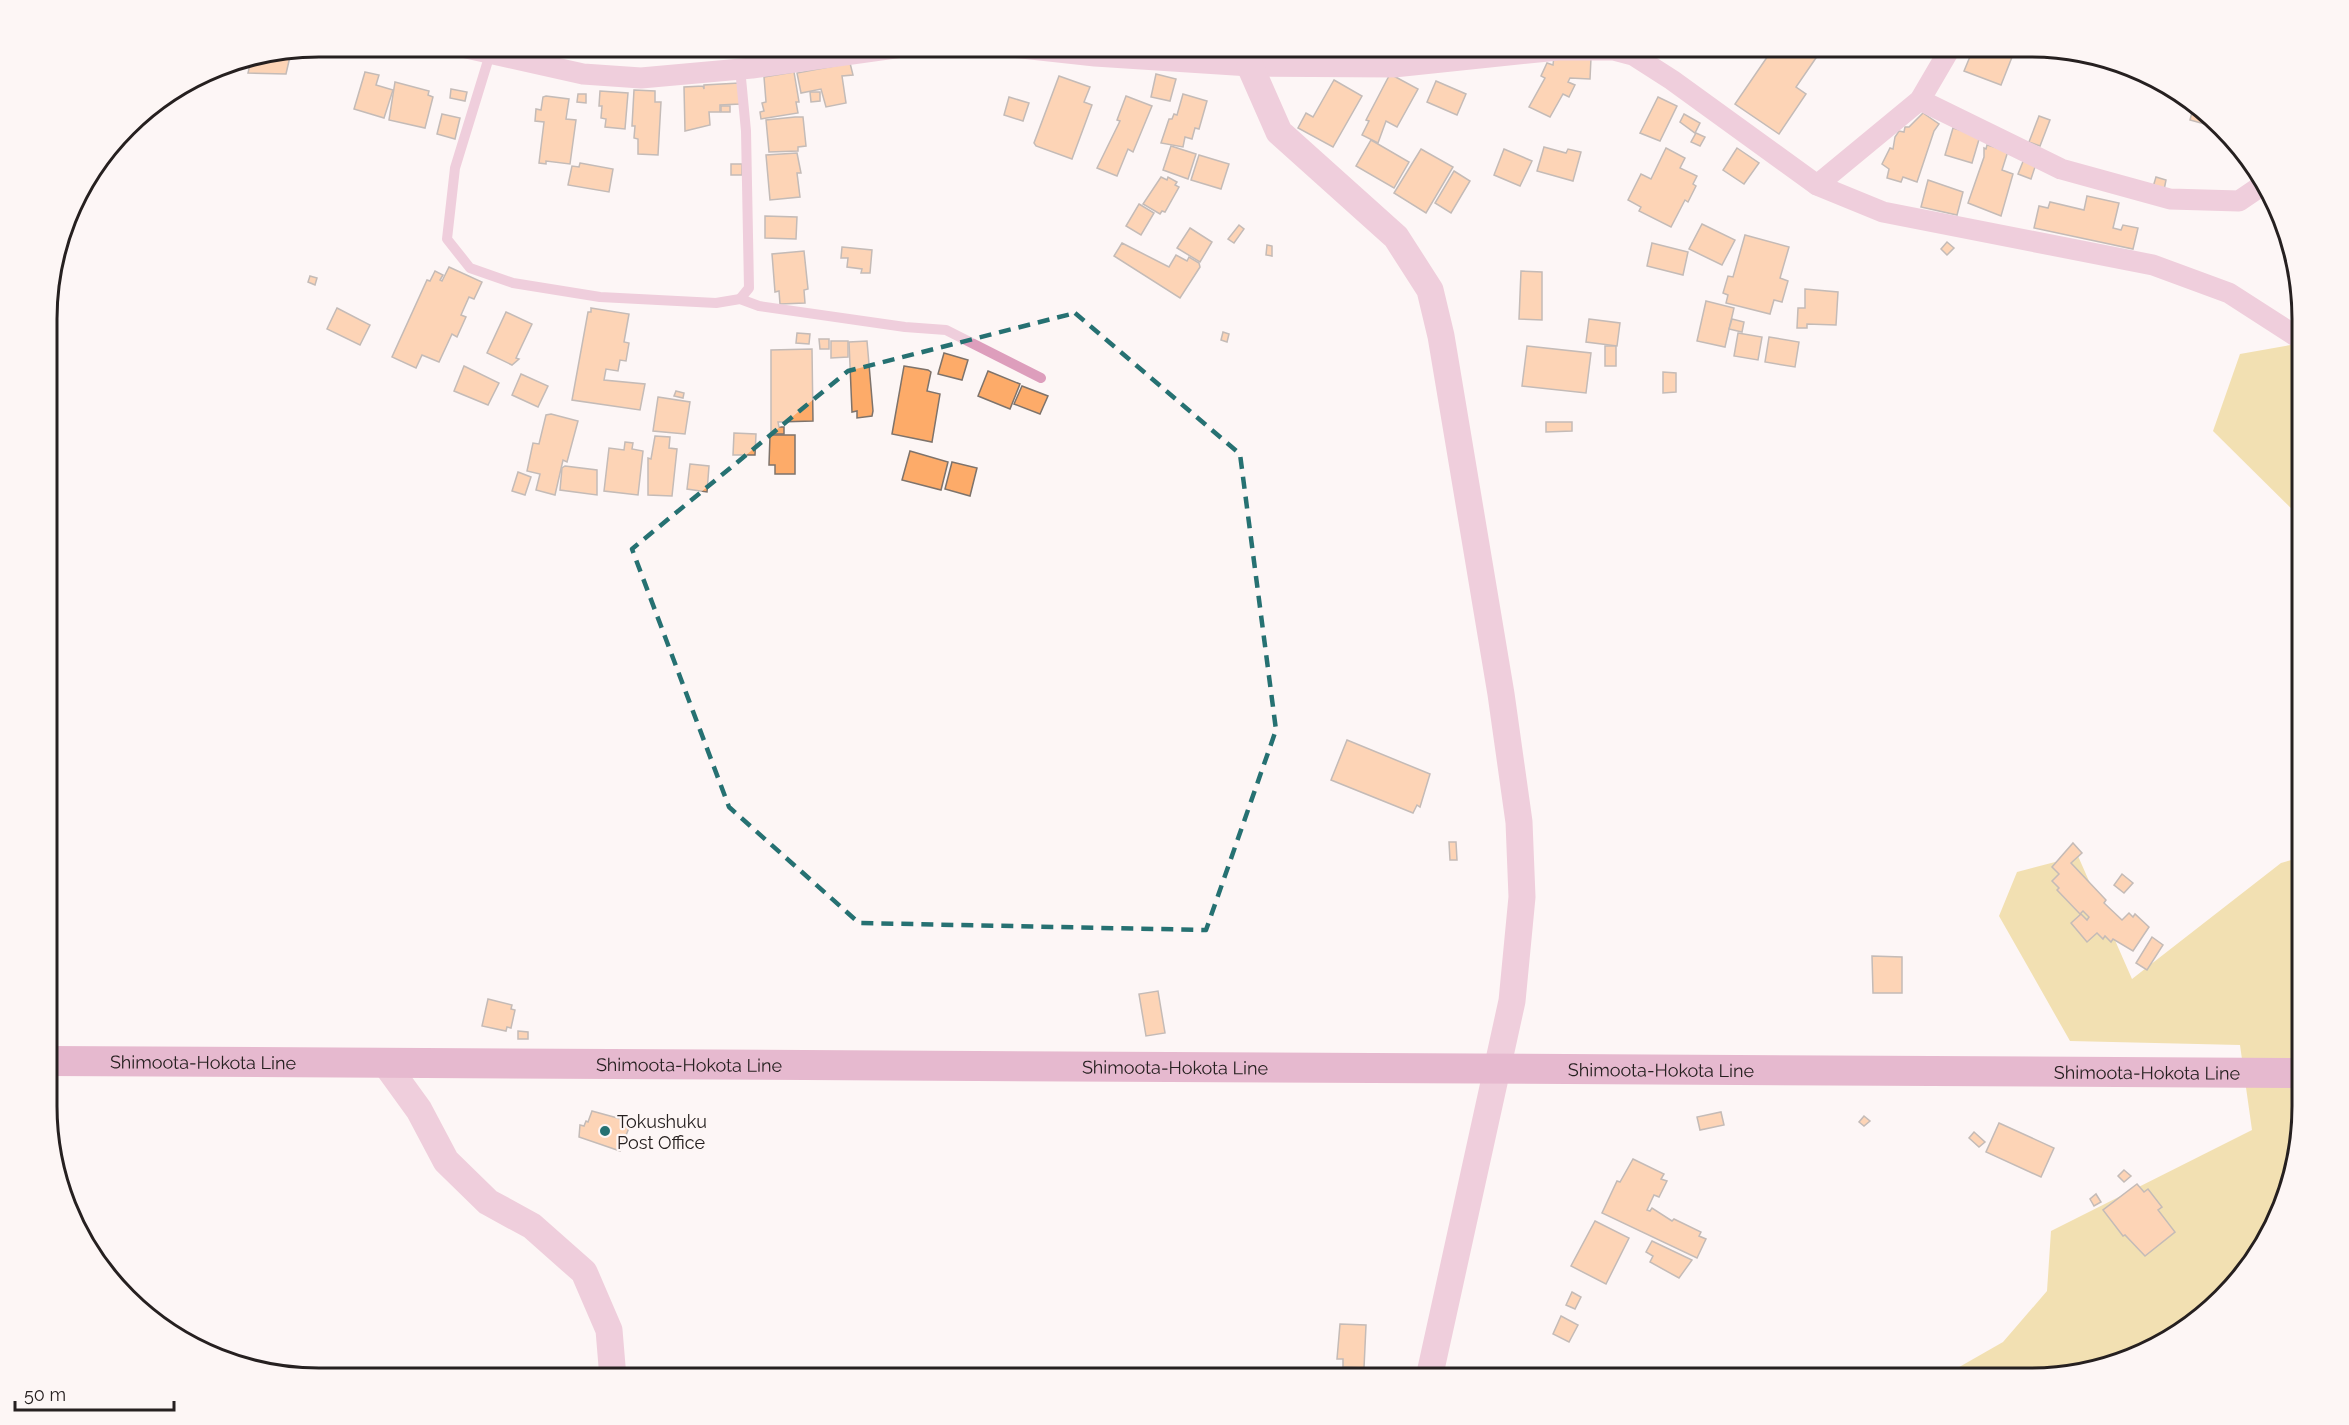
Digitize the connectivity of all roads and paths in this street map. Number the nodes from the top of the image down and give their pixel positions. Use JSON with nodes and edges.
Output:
{"nodes":[{"id":1,"x":489,"y":57,"type":"edge"},
{"id":2,"x":504,"y":57,"type":"edge"},
{"id":3,"x":821,"y":57,"type":"edge"},
{"id":4,"x":1110,"y":57,"type":"edge"},
{"id":5,"x":1490,"y":57,"type":"edge"},
{"id":6,"x":1636,"y":57,"type":"edge"},
{"id":7,"x":1945,"y":57,"type":"edge"},
{"id":8,"x":1250,"y":66,"type":"junction"},
{"id":9,"x":740,"y":68,"type":"junction"},
{"id":10,"x":1920,"y":100,"type":"junction"},
{"id":11,"x":1817,"y":185,"type":"junction"},
{"id":12,"x":2257,"y":189,"type":"edge"},
{"id":13,"x":740,"y":299,"type":"junction"},
{"id":14,"x":2292,"y":334,"type":"edge"},
{"id":15,"x":1041,"y":378,"type":"dead end"},
{"id":16,"x":57,"y":1061,"type":"edge"},
{"id":17,"x":386,"y":1063,"type":"junction"},
{"id":18,"x":1496,"y":1070,"type":"junction"},
{"id":19,"x":2292,"y":1073,"type":"edge"},
{"id":20,"x":612,"y":1368,"type":"edge"},
{"id":21,"x":1431,"y":1368,"type":"edge"}],
"edges":[{"from":1,"to":13,"type":"lane"},
{"from":2,"to":9,"type":"street"},
{"from":3,"to":9,"type":"street"},
{"from":4,"to":8,"type":"street"},
{"from":5,"to":8,"type":"street"},
{"from":6,"to":11,"type":"street"},
{"from":7,"to":10,"type":"street"},
{"from":8,"to":18,"type":"street"},
{"from":9,"to":13,"type":"lane"},
{"from":10,"to":11,"type":"street"},
{"from":10,"to":12,"type":"street"},
{"from":11,"to":14,"type":"street"},
{"from":13,"to":15,"type":"lane"},
{"from":16,"to":17,"type":"main road","name":"Shimoota-Hokota Line"},
{"from":17,"to":18,"type":"main road","name":"Shimoota-Hokota Line"},
{"from":17,"to":20,"type":"street"},
{"from":18,"to":19,"type":"main road","name":"Shimoota-Hokota Line"},
{"from":18,"to":21,"type":"street"}]}
